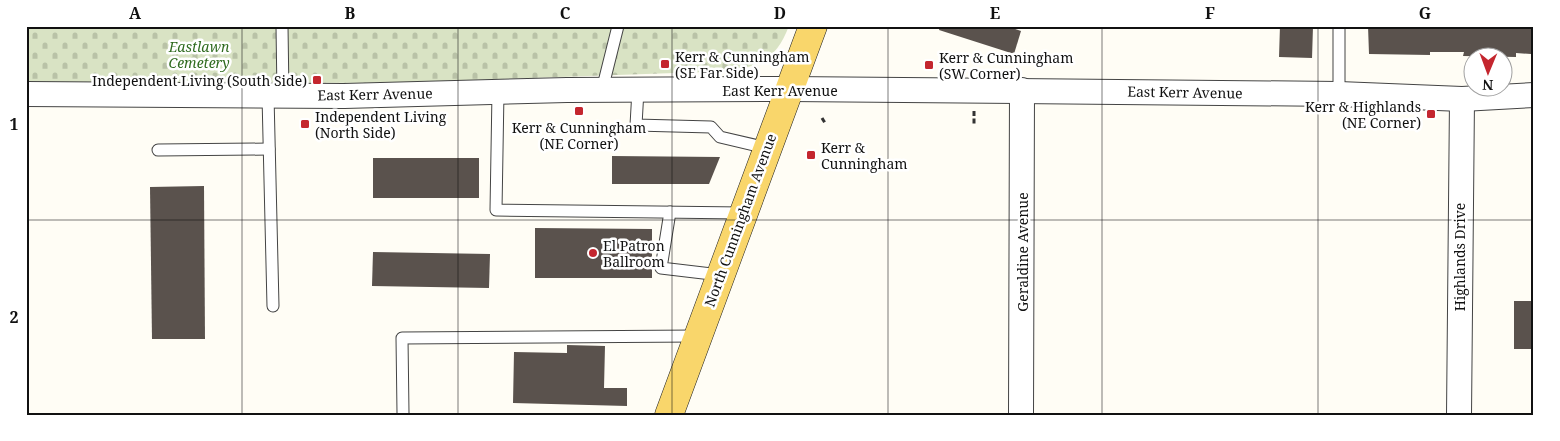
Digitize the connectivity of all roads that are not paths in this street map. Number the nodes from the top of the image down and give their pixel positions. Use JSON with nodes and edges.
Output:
{"nodes":[{"id":1,"x":282,"y":26,"type":"edge"},
{"id":2,"x":618,"y":26,"type":"edge"},
{"id":3,"x":813,"y":26,"type":"edge"},
{"id":4,"x":1339,"y":26,"type":"edge"},
{"id":5,"x":789,"y":89,"type":"junction"},
{"id":6,"x":602,"y":90,"type":"junction"},
{"id":7,"x":638,"y":90,"type":"junction"},
{"id":8,"x":1022,"y":90,"type":"junction"},
{"id":9,"x":498,"y":92,"type":"junction"},
{"id":10,"x":26,"y":94,"type":"edge"},
{"id":11,"x":1339,"y":94,"type":"junction"},
{"id":12,"x":1534,"y":95,"type":"edge"},
{"id":13,"x":275,"y":96,"type":"junction"},
{"id":14,"x":1462,"y":99,"type":"junction"},
{"id":15,"x":767,"y":148,"type":"junction"},
{"id":16,"x":269,"y":149,"type":"junction"},
{"id":17,"x":158,"y":150,"type":"dead end"},
{"id":18,"x":670,"y":212,"type":"junction"},
{"id":19,"x":743,"y":213,"type":"junction"},
{"id":20,"x":720,"y":275,"type":"junction"},
{"id":21,"x":273,"y":306,"type":"dead end"},
{"id":22,"x":697,"y":336,"type":"junction"},
{"id":23,"x":403,"y":413,"type":"dead end"},
{"id":24,"x":669,"y":415,"type":"edge"},
{"id":25,"x":1021,"y":415,"type":"edge"},
{"id":26,"x":1459,"y":415,"type":"edge"}],
"edges":[{"from":1,"to":13,"type":"lane"},
{"from":2,"to":6,"type":"lane"},
{"from":3,"to":5,"type":"main road","name":"North Cunningham Avenue"},
{"from":4,"to":11,"type":"lane"},
{"from":5,"to":7,"type":"street","name":"East Kerr Avenue"},
{"from":5,"to":8,"type":"street","name":"East Kerr Avenue"},
{"from":5,"to":15,"type":"main road","name":"North Cunningham Avenue"},
{"from":6,"to":7,"type":"street","name":"East Kerr Avenue"},
{"from":6,"to":9,"type":"street","name":"East Kerr Avenue"},
{"from":7,"to":15,"type":"lane"},
{"from":8,"to":11,"type":"street","name":"East Kerr Avenue"},
{"from":8,"to":25,"type":"street","name":"Geraldine Avenue"},
{"from":9,"to":13,"type":"street","name":"East Kerr Avenue"},
{"from":9,"to":18,"type":"lane"},
{"from":10,"to":13,"type":"street","name":"East Kerr Avenue"},
{"from":11,"to":14,"type":"street","name":"East Kerr Avenue"},
{"from":12,"to":14,"type":"street","name":"East Kerr Avenue"},
{"from":13,"to":16,"type":"lane"},
{"from":14,"to":26,"type":"street","name":"Highlands Drive"},
{"from":15,"to":19,"type":"main road","name":"North Cunningham Avenue"},
{"from":16,"to":17,"type":"lane"},
{"from":16,"to":21,"type":"lane"},
{"from":18,"to":19,"type":"lane"},
{"from":18,"to":20,"type":"lane"},
{"from":19,"to":20,"type":"main road","name":"North Cunningham Avenue"},
{"from":20,"to":22,"type":"main road","name":"North Cunningham Avenue"},
{"from":22,"to":23,"type":"lane"},
{"from":22,"to":24,"type":"main road","name":"North Cunningham Avenue"}]}
